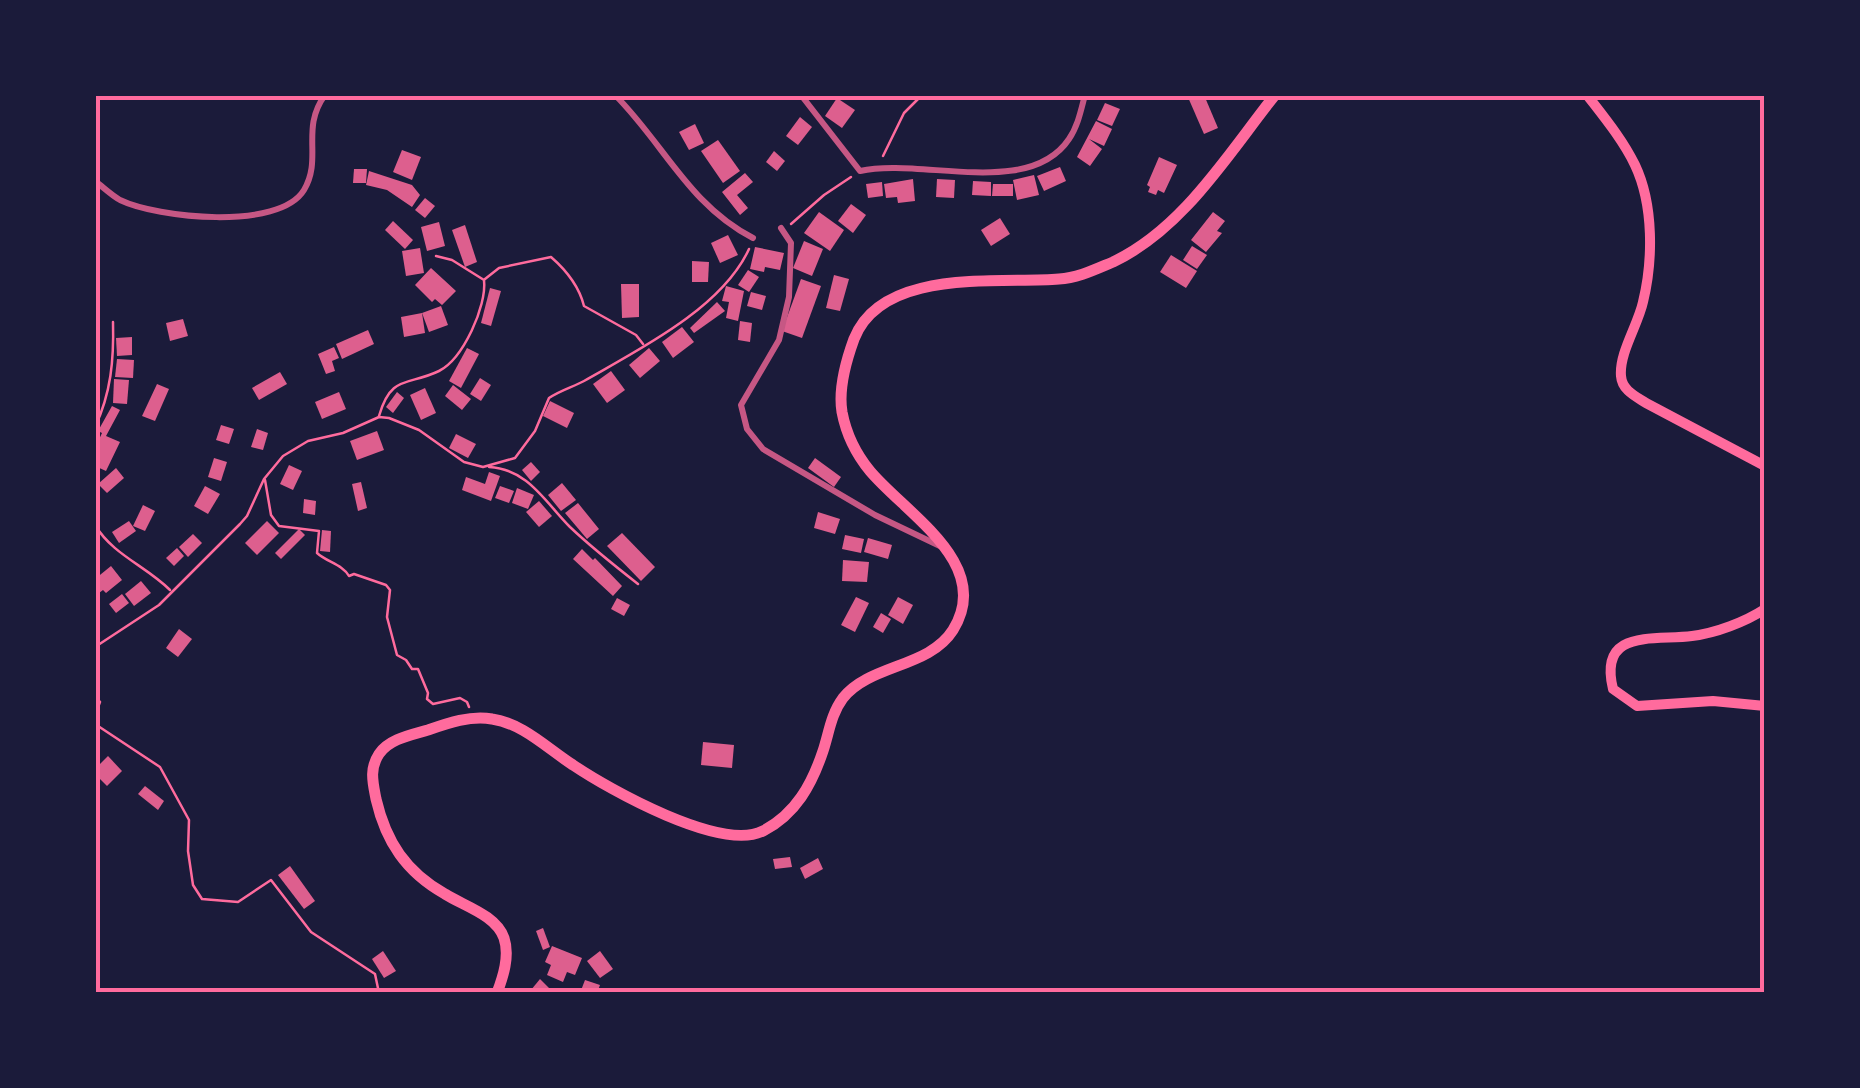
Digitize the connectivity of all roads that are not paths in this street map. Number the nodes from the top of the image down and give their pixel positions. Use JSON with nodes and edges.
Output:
{"nodes":[{"id":1,"x":325,"y":95,"type":"edge"},
{"id":2,"x":614,"y":95,"type":"edge"},
{"id":3,"x":801,"y":95,"type":"edge"},
{"id":4,"x":1085,"y":95,"type":"edge"},
{"id":5,"x":1275,"y":95,"type":"edge"},
{"id":6,"x":1587,"y":95,"type":"edge"},
{"id":7,"x":95,"y":181,"type":"edge"},
{"id":8,"x":782,"y":228,"type":"road end"},
{"id":9,"x":753,"y":238,"type":"road end"},
{"id":10,"x":1765,"y":466,"type":"edge"},
{"id":11,"x":948,"y":550,"type":"junction"},
{"id":12,"x":1765,"y":609,"type":"edge"},
{"id":13,"x":1765,"y":706,"type":"edge"},
{"id":14,"x":497,"y":993,"type":"edge"}],
"edges":[{"from":1,"to":7,"type":"street"},
{"from":2,"to":9,"type":"street"},
{"from":3,"to":4,"type":"street"},
{"from":5,"to":11,"type":"highway"},
{"from":6,"to":10,"type":"main road"},
{"from":8,"to":11,"type":"street"},
{"from":11,"to":14,"type":"highway"},
{"from":12,"to":13,"type":"main road"}]}
